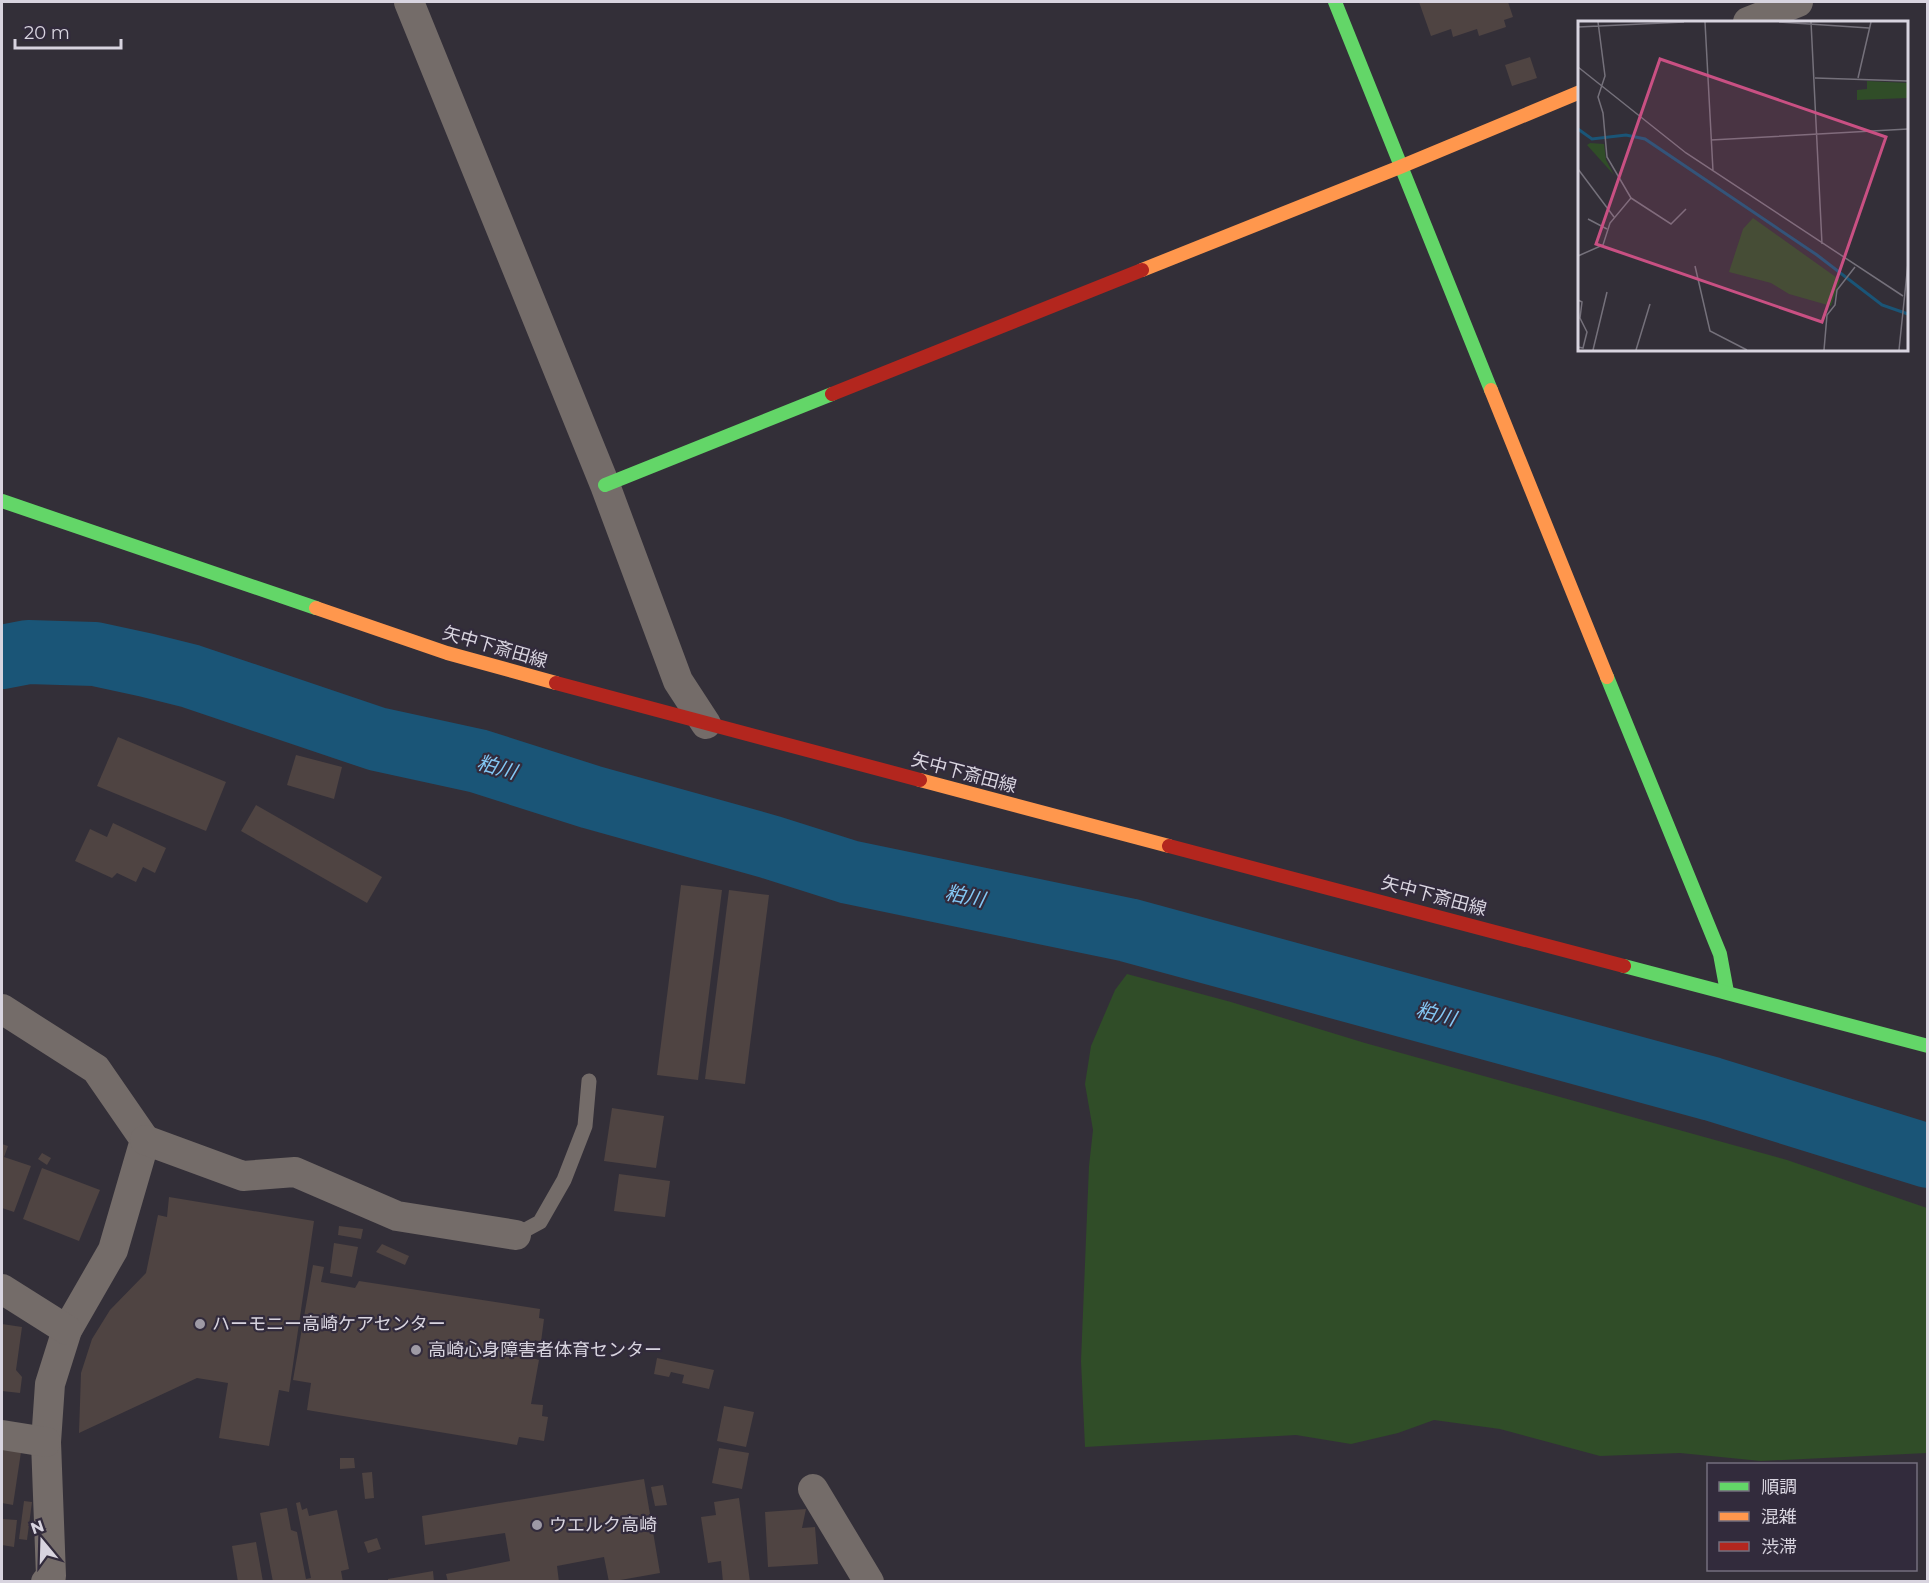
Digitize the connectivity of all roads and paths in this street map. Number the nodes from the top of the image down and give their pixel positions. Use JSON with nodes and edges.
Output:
{"nodes":[{"id":1,"x":409,"y":2,"type":"edge"},
{"id":2,"x":1335,"y":2,"type":"edge"},
{"id":3,"x":1798,"y":2,"type":"edge"},
{"id":4,"x":1750,"y":21,"type":"edge"},
{"id":5,"x":1578,"y":93,"type":"edge"},
{"id":6,"x":1400,"y":167,"type":"junction"},
{"id":7,"x":605,"y":485,"type":"junction"},
{"id":8,"x":2,"y":501,"type":"edge"},
{"id":9,"x":706,"y":724,"type":"junction"},
{"id":10,"x":1727,"y":992,"type":"junction"},
{"id":11,"x":2,"y":1009,"type":"edge"},
{"id":12,"x":1928,"y":1046,"type":"edge"},
{"id":13,"x":589,"y":1081,"type":"dead end"},
{"id":14,"x":145,"y":1140,"type":"junction"},
{"id":15,"x":516,"y":1235,"type":"joint"},
{"id":16,"x":2,"y":1289,"type":"edge"},
{"id":17,"x":67,"y":1330,"type":"junction"},
{"id":18,"x":2,"y":1435,"type":"edge"},
{"id":19,"x":46,"y":1442,"type":"junction"},
{"id":20,"x":813,"y":1490,"type":"dead end"},
{"id":21,"x":46,"y":1581,"type":"edge"},
{"id":22,"x":869,"y":1581,"type":"edge"}],
"edges":[{"from":1,"to":7,"type":"street"},
{"from":2,"to":6,"type":"street"},
{"from":3,"to":4,"type":"street"},
{"from":5,"to":6,"type":"street"},
{"from":6,"to":7,"type":"street"},
{"from":6,"to":10,"type":"street"},
{"from":7,"to":9,"type":"street"},
{"from":8,"to":9,"type":"street","name":"矢中下斎田線"},
{"from":9,"to":10,"type":"street","name":"矢中下斎田線"},
{"from":10,"to":12,"type":"street","name":"矢中下斎田線"},
{"from":11,"to":14,"type":"street"},
{"from":13,"to":15,"type":"lane"},
{"from":14,"to":15,"type":"street"},
{"from":14,"to":17,"type":"street"},
{"from":16,"to":17,"type":"street"},
{"from":17,"to":19,"type":"street"},
{"from":18,"to":19,"type":"street"},
{"from":19,"to":21,"type":"street"},
{"from":20,"to":22,"type":"street"}]}
